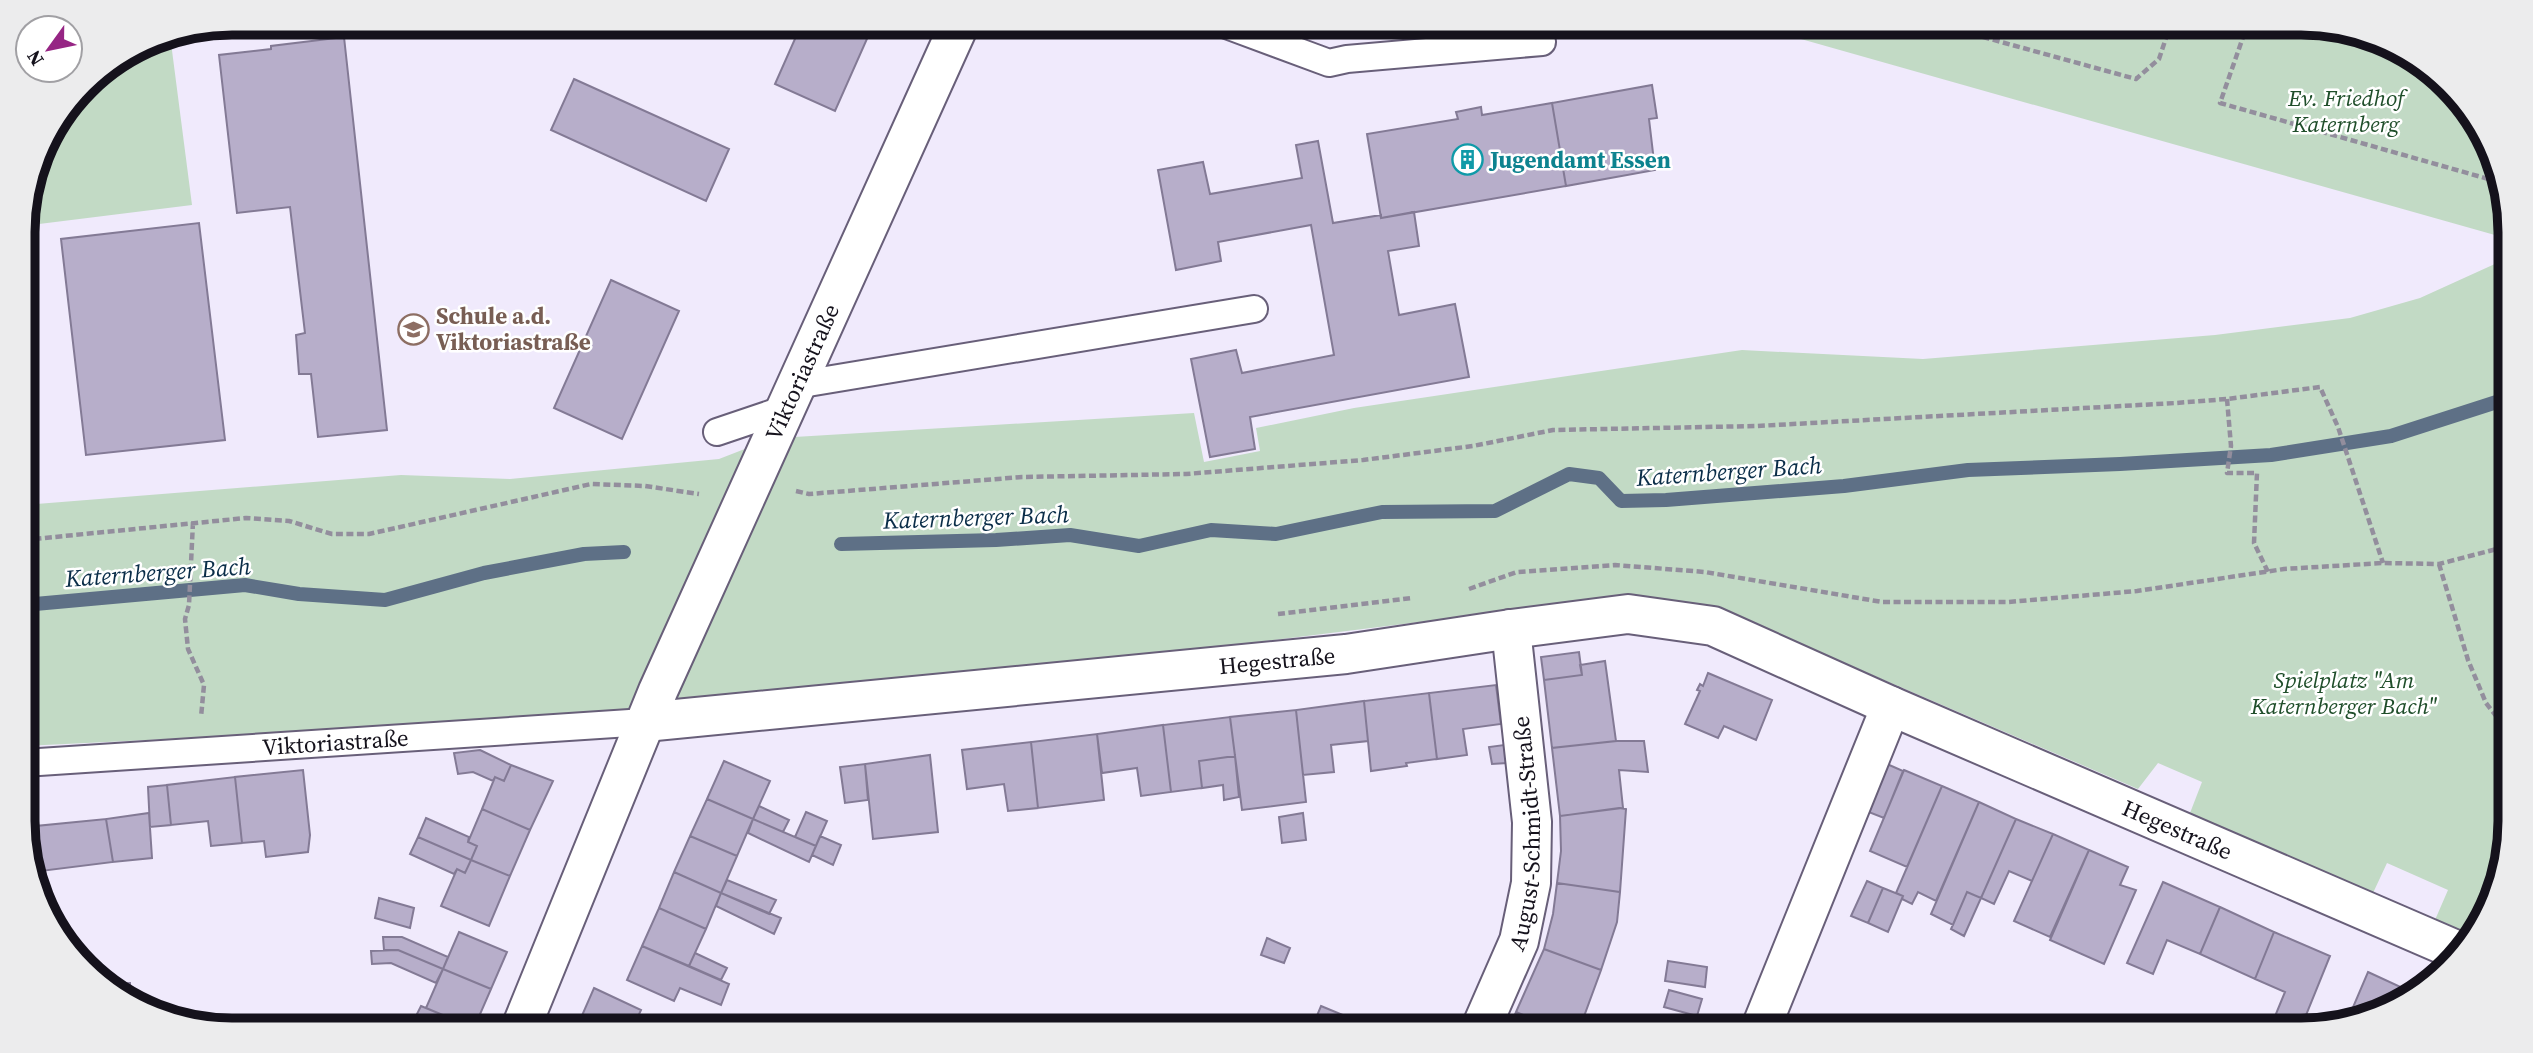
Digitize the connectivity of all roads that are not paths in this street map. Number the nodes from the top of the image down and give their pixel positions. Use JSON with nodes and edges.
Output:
{"nodes":[{"id":1,"x":955,"y":35,"type":"edge"},
{"id":2,"x":1253,"y":35,"type":"edge"},
{"id":3,"x":1542,"y":42,"type":"dead end"},
{"id":4,"x":1254,"y":309,"type":"dead end"},
{"id":5,"x":790,"y":397,"type":"junction"},
{"id":6,"x":717,"y":432,"type":"dead end"},
{"id":7,"x":1511,"y":629,"type":"junction"},
{"id":8,"x":1891,"y":706,"type":"junction"},
{"id":9,"x":645,"y":722,"type":"junction"},
{"id":10,"x":35,"y":762,"type":"edge"},
{"id":11,"x":2451,"y":948,"type":"edge"},
{"id":12,"x":525,"y":1018,"type":"edge"},
{"id":13,"x":1485,"y":1018,"type":"edge"},
{"id":14,"x":1765,"y":1018,"type":"edge"}],
"edges":[{"from":1,"to":5,"type":"street","name":"Viktoriastraße"},
{"from":2,"to":3,"type":"lane"},
{"from":4,"to":5,"type":"lane"},
{"from":5,"to":6,"type":"lane"},
{"from":5,"to":9,"type":"street","name":"Viktoriastraße"},
{"from":7,"to":8,"type":"street","name":"Hegestraße"},
{"from":7,"to":9,"type":"street","name":"Hegestraße"},
{"from":7,"to":13,"type":"street","name":"August-Schmidt-Straße"},
{"from":8,"to":11,"type":"street","name":"Hegestraße"},
{"from":8,"to":14,"type":"street"},
{"from":9,"to":10,"type":"lane","name":"Viktoriastraße"},
{"from":9,"to":12,"type":"street","name":"Viktoriastraße"}]}
